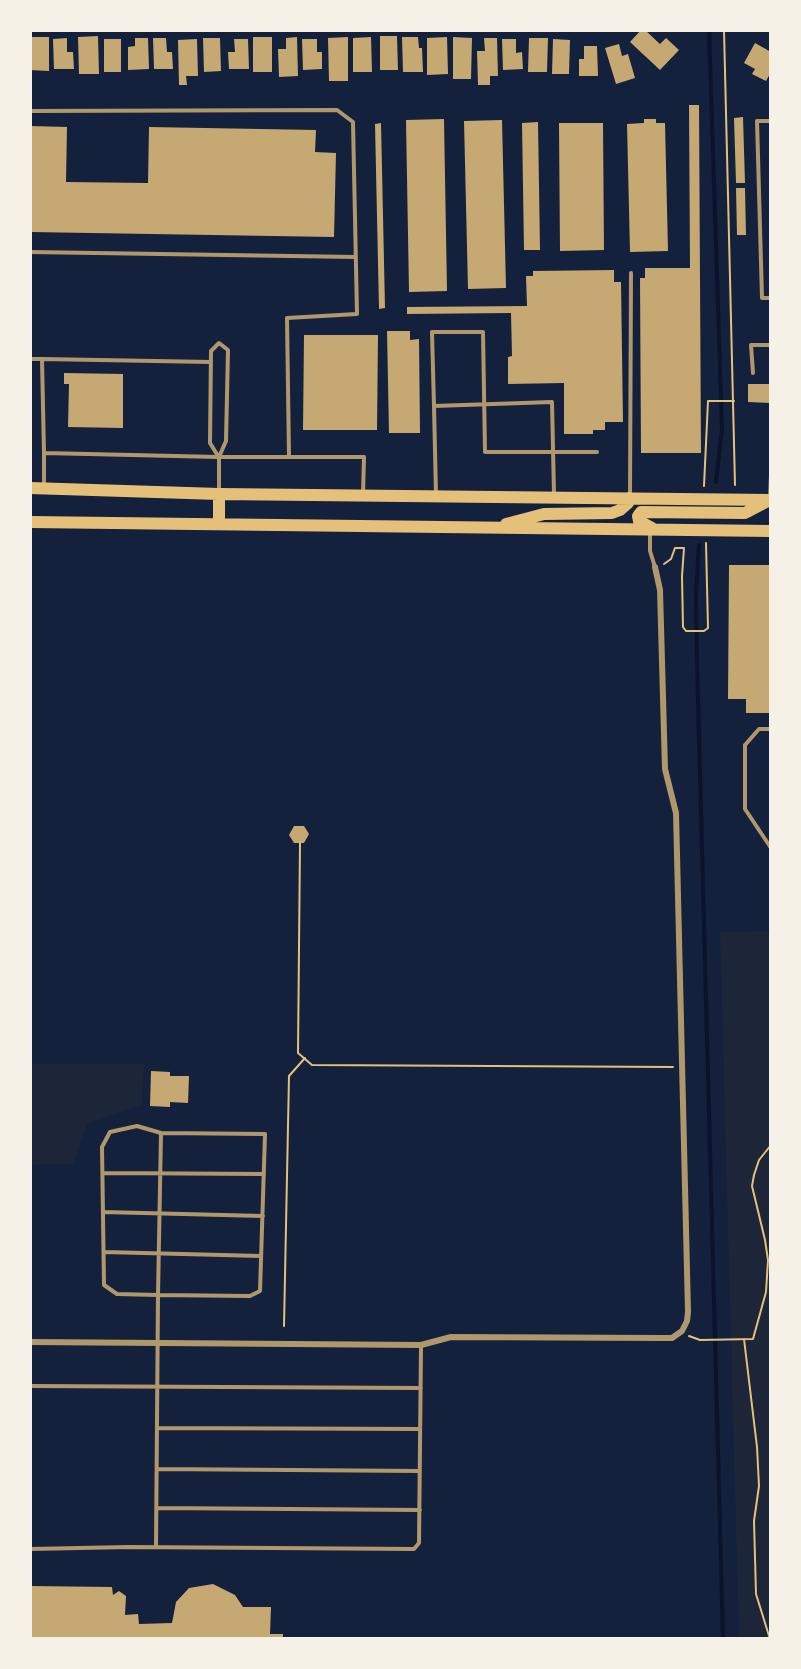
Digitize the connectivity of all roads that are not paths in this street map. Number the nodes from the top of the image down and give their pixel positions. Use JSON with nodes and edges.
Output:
{"nodes":[{"id":1,"x":30,"y":111,"type":"edge"},
{"id":2,"x":771,"y":121,"type":"edge"},
{"id":3,"x":30,"y":252,"type":"edge"},
{"id":4,"x":356,"y":257,"type":"junction"},
{"id":5,"x":631,"y":273,"type":"dead end"},
{"id":6,"x":771,"y":298,"type":"edge"},
{"id":7,"x":771,"y":345,"type":"edge"},
{"id":8,"x":30,"y":358,"type":"edge"},
{"id":9,"x":42,"y":359,"type":"junction"},
{"id":10,"x":211,"y":362,"type":"junction"},
{"id":11,"x":753,"y":373,"type":"dead end"},
{"id":12,"x":485,"y":404,"type":"junction"},
{"id":13,"x":434,"y":406,"type":"junction"},
{"id":14,"x":553,"y":452,"type":"junction"},
{"id":15,"x":597,"y":452,"type":"dead end"},
{"id":16,"x":44,"y":453,"type":"junction"},
{"id":17,"x":219,"y":457,"type":"junction"},
{"id":18,"x":289,"y":457,"type":"junction"},
{"id":19,"x":771,"y":475,"type":"edge"},
{"id":20,"x":30,"y":488,"type":"edge"},
{"id":21,"x":44,"y":488,"type":"junction"},
{"id":22,"x":219,"y":494,"type":"junction"},
{"id":23,"x":363,"y":496,"type":"junction"},
{"id":24,"x":436,"y":496,"type":"junction"},
{"id":25,"x":554,"y":498,"type":"junction"},
{"id":26,"x":629,"y":498,"type":"junction"},
{"id":27,"x":771,"y":500,"type":"edge"},
{"id":28,"x":30,"y":522,"type":"edge"},
{"id":29,"x":219,"y":524,"type":"junction"},
{"id":30,"x":490,"y":528,"type":"junction"},
{"id":31,"x":654,"y":530,"type":"junction"},
{"id":32,"x":771,"y":531,"type":"edge"},
{"id":33,"x":655,"y":567,"type":"joint"},
{"id":34,"x":771,"y":729,"type":"edge"},
{"id":35,"x":771,"y":848,"type":"edge"},
{"id":36,"x":160,"y":1133,"type":"junction"},
{"id":37,"x":103,"y":1173,"type":"junction"},
{"id":38,"x":160,"y":1173,"type":"junction"},
{"id":39,"x":264,"y":1174,"type":"junction"},
{"id":40,"x":103,"y":1212,"type":"junction"},
{"id":41,"x":159,"y":1213,"type":"junction"},
{"id":42,"x":263,"y":1216,"type":"junction"},
{"id":43,"x":104,"y":1252,"type":"junction"},
{"id":44,"x":159,"y":1253,"type":"junction"},
{"id":45,"x":261,"y":1256,"type":"junction"},
{"id":46,"x":158,"y":1295,"type":"junction"},
{"id":47,"x":30,"y":1342,"type":"edge"},
{"id":48,"x":159,"y":1343,"type":"junction"},
{"id":49,"x":421,"y":1345,"type":"junction"},
{"id":50,"x":30,"y":1386,"type":"edge"},
{"id":51,"x":158,"y":1386,"type":"junction"},
{"id":52,"x":421,"y":1388,"type":"junction"},
{"id":53,"x":157,"y":1428,"type":"junction"},
{"id":54,"x":420,"y":1429,"type":"junction"},
{"id":55,"x":157,"y":1469,"type":"junction"},
{"id":56,"x":420,"y":1471,"type":"junction"},
{"id":57,"x":157,"y":1508,"type":"junction"},
{"id":58,"x":420,"y":1510,"type":"junction"},
{"id":59,"x":156,"y":1547,"type":"junction"},
{"id":60,"x":30,"y":1549,"type":"edge"}],
"edges":[{"from":1,"to":4,"type":"lane"},
{"from":2,"to":6,"type":"lane"},
{"from":3,"to":4,"type":"lane"},
{"from":4,"to":18,"type":"lane"},
{"from":5,"to":26,"type":"lane"},
{"from":7,"to":11,"type":"lane"},
{"from":8,"to":9,"type":"lane"},
{"from":9,"to":10,"type":"lane"},
{"from":9,"to":16,"type":"lane"},
{"from":10,"to":17,"type":"lane"},
{"from":10,"to":17,"type":"lane"},
{"from":12,"to":13,"type":"lane"},
{"from":12,"to":13,"type":"lane"},
{"from":12,"to":14,"type":"lane"},
{"from":12,"to":14,"type":"lane"},
{"from":13,"to":24,"type":"lane"},
{"from":14,"to":15,"type":"lane"},
{"from":14,"to":25,"type":"lane"},
{"from":16,"to":17,"type":"lane"},
{"from":16,"to":21,"type":"lane"},
{"from":17,"to":18,"type":"lane"},
{"from":17,"to":22,"type":"lane"},
{"from":18,"to":23,"type":"lane"},
{"from":19,"to":27,"type":"lane"},
{"from":20,"to":21,"type":"main road"},
{"from":21,"to":22,"type":"main road"},
{"from":22,"to":23,"type":"main road"},
{"from":22,"to":29,"type":"main road"},
{"from":23,"to":24,"type":"main road"},
{"from":24,"to":25,"type":"main road"},
{"from":25,"to":26,"type":"main road"},
{"from":26,"to":27,"type":"main road"},
{"from":26,"to":30,"type":"main road"},
{"from":27,"to":31,"type":"main road"},
{"from":28,"to":29,"type":"main road"},
{"from":29,"to":30,"type":"main road"},
{"from":30,"to":31,"type":"main road"},
{"from":31,"to":32,"type":"main road"},
{"from":31,"to":33,"type":"lane"},
{"from":33,"to":49,"type":"street"},
{"from":34,"to":35,"type":"lane"},
{"from":36,"to":37,"type":"lane"},
{"from":36,"to":38,"type":"lane"},
{"from":36,"to":39,"type":"lane"},
{"from":37,"to":38,"type":"lane"},
{"from":37,"to":40,"type":"lane"},
{"from":38,"to":39,"type":"lane"},
{"from":38,"to":41,"type":"lane"},
{"from":39,"to":42,"type":"lane"},
{"from":40,"to":41,"type":"lane"},
{"from":40,"to":43,"type":"lane"},
{"from":41,"to":42,"type":"lane"},
{"from":41,"to":44,"type":"lane"},
{"from":42,"to":45,"type":"lane"},
{"from":43,"to":44,"type":"lane"},
{"from":43,"to":46,"type":"lane"},
{"from":44,"to":45,"type":"lane"},
{"from":44,"to":46,"type":"lane"},
{"from":45,"to":46,"type":"lane"},
{"from":46,"to":48,"type":"lane"},
{"from":47,"to":48,"type":"street"},
{"from":48,"to":49,"type":"street"},
{"from":48,"to":51,"type":"lane"},
{"from":49,"to":52,"type":"lane"},
{"from":50,"to":51,"type":"lane"},
{"from":51,"to":52,"type":"lane"},
{"from":51,"to":53,"type":"lane"},
{"from":52,"to":54,"type":"lane"},
{"from":53,"to":54,"type":"lane"},
{"from":53,"to":55,"type":"lane"},
{"from":54,"to":56,"type":"lane"},
{"from":55,"to":56,"type":"lane"},
{"from":55,"to":57,"type":"lane"},
{"from":56,"to":58,"type":"lane"},
{"from":57,"to":58,"type":"lane"},
{"from":57,"to":59,"type":"lane"},
{"from":58,"to":59,"type":"lane"},
{"from":59,"to":60,"type":"lane"}]}
